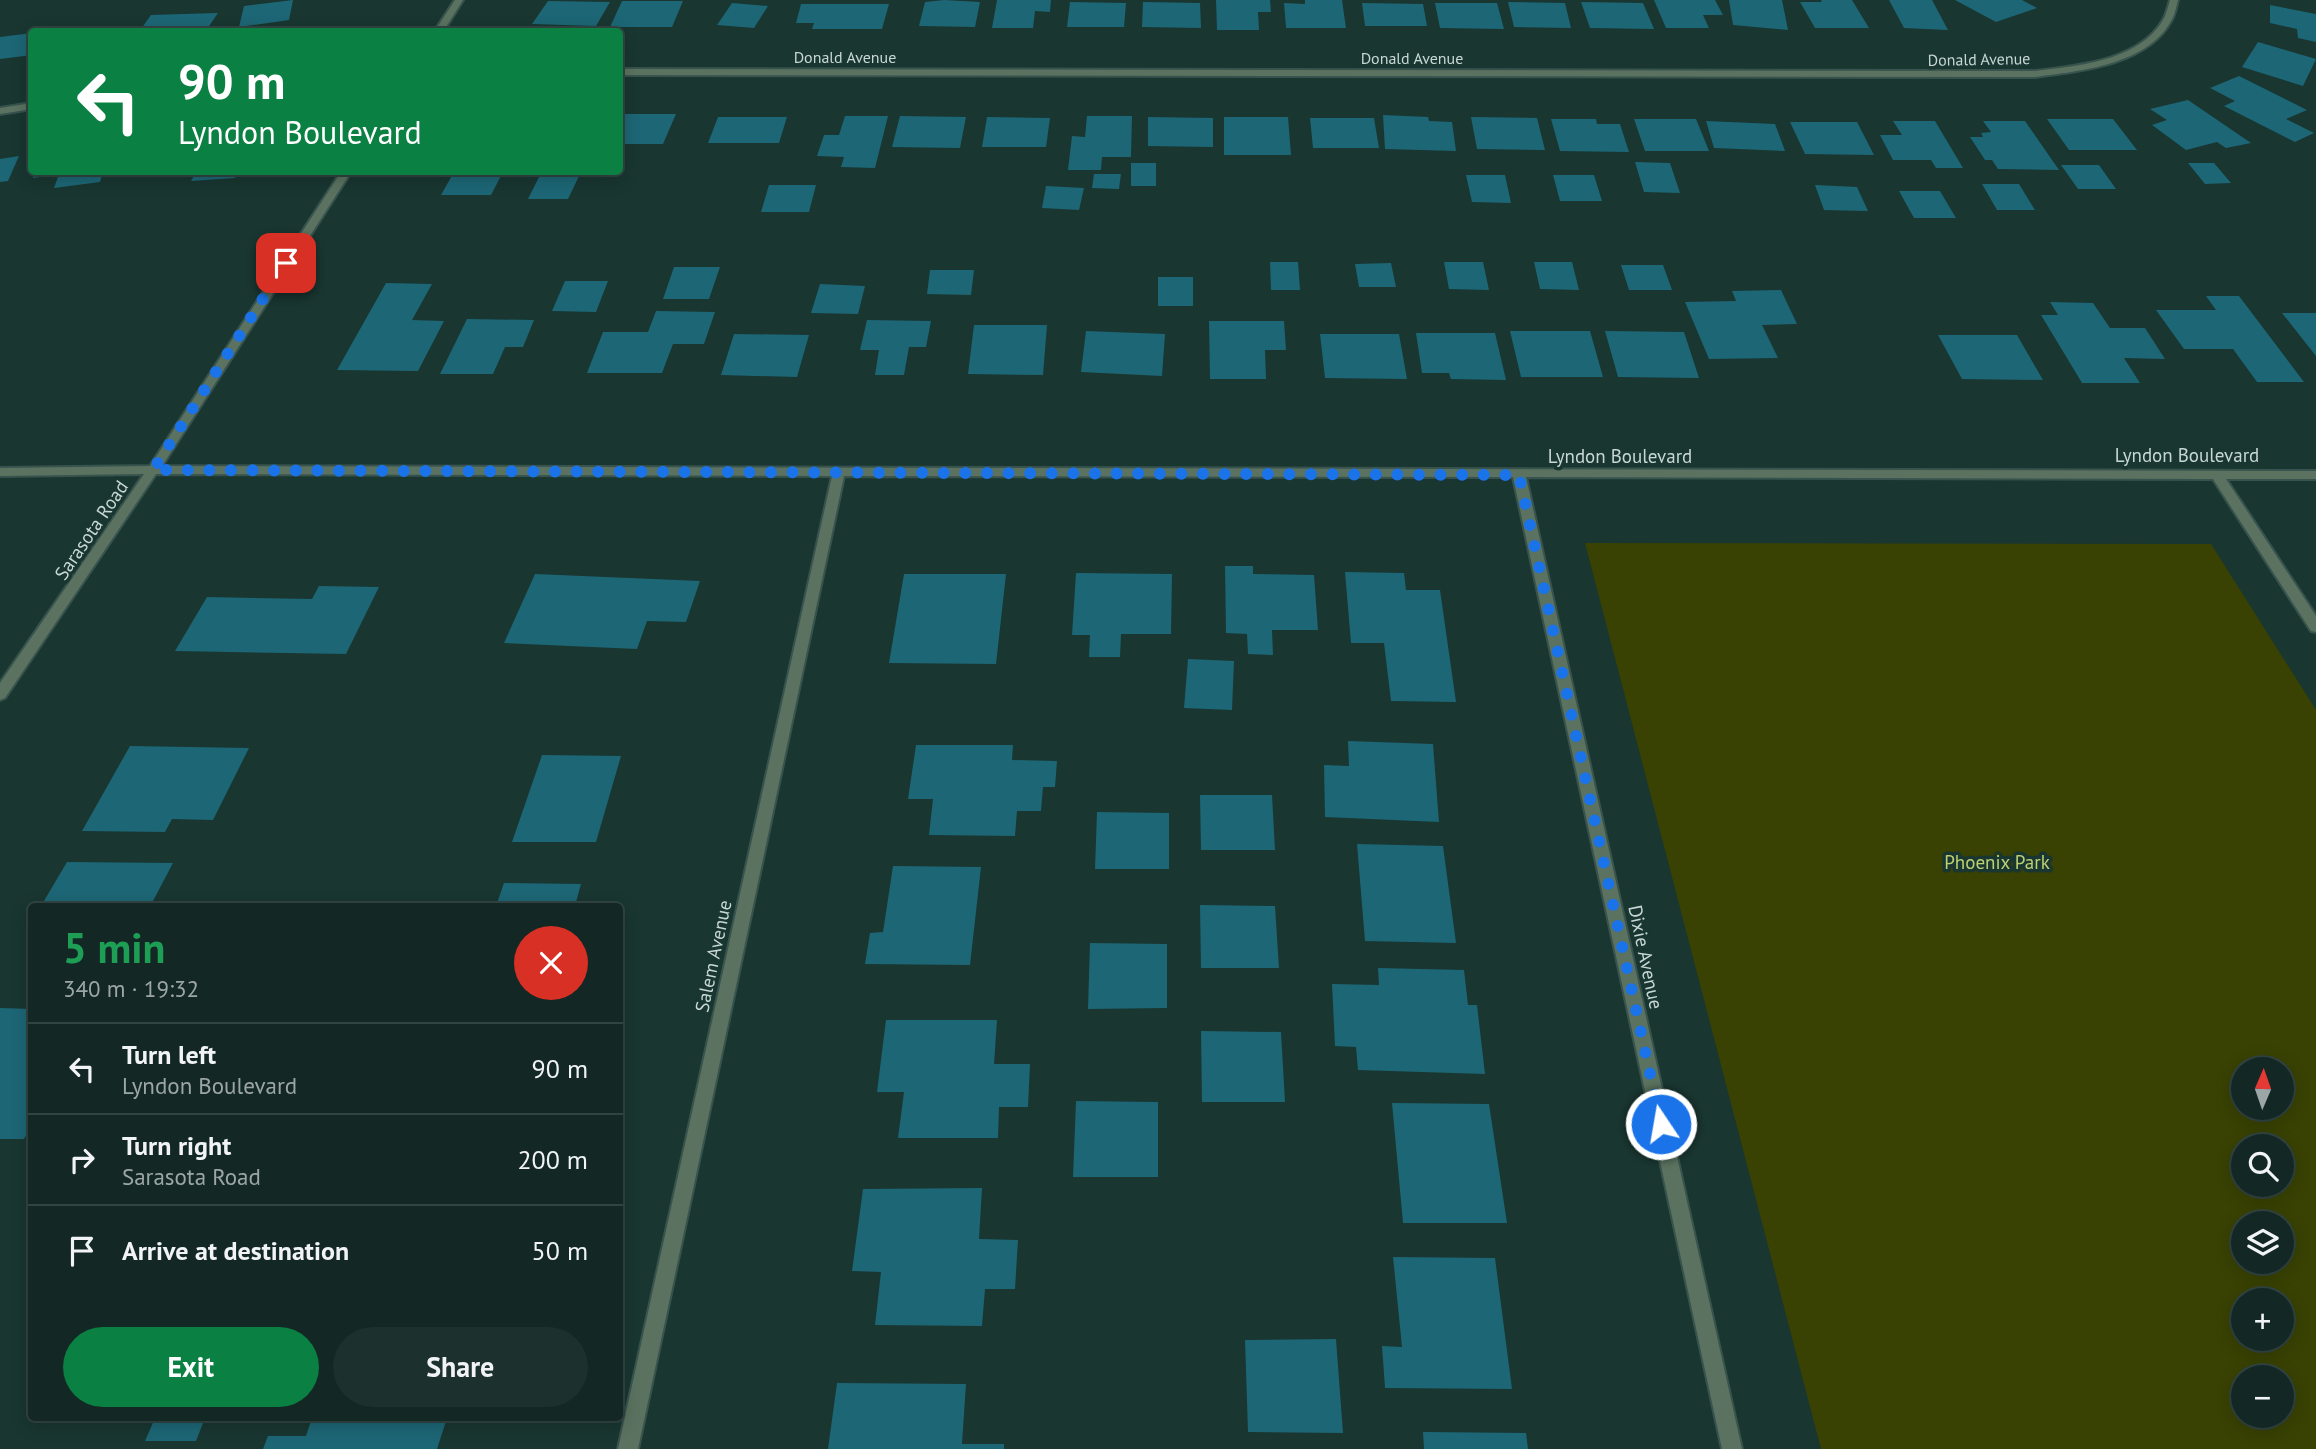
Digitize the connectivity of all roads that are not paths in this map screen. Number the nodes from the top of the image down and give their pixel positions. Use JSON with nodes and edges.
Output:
{"nodes":[{"id":1,"x":458,"y":0,"type":"edge"},
{"id":2,"x":2174,"y":0,"type":"edge"},
{"id":3,"x":440,"y":28,"type":"edge"},
{"id":4,"x":623,"y":72,"type":"edge"},
{"id":5,"x":28,"y":107,"type":"edge"},
{"id":6,"x":0,"y":111,"type":"edge"},
{"id":7,"x":344,"y":175,"type":"edge"},
{"id":8,"x":153,"y":470,"type":"junction"},
{"id":9,"x":839,"y":471,"type":"junction"},
{"id":10,"x":0,"y":472,"type":"edge"},
{"id":11,"x":2216,"y":474,"type":"junction"},
{"id":12,"x":1519,"y":475,"type":"junction"},
{"id":13,"x":2316,"y":475,"type":"edge"},
{"id":14,"x":2316,"y":627,"type":"edge"},
{"id":15,"x":0,"y":694,"type":"edge"},
{"id":16,"x":628,"y":1449,"type":"edge"},
{"id":17,"x":1732,"y":1449,"type":"edge"}],
"edges":[{"from":1,"to":3,"type":"street"},
{"from":2,"to":4,"type":"street","name":"Donald Avenue"},
{"from":5,"to":6,"type":"street"},
{"from":7,"to":8,"type":"street","name":"Sarasota Road"},
{"from":8,"to":9,"type":"street","name":"Lyndon Boulevard"},
{"from":8,"to":10,"type":"street","name":"Lyndon Boulevard"},
{"from":8,"to":15,"type":"street","name":"Sarasota Road"},
{"from":9,"to":12,"type":"street","name":"Lyndon Boulevard"},
{"from":9,"to":16,"type":"street","name":"Salem Avenue"},
{"from":11,"to":12,"type":"street","name":"Lyndon Boulevard"},
{"from":11,"to":13,"type":"street","name":"Lyndon Boulevard"},
{"from":11,"to":14,"type":"street"},
{"from":12,"to":17,"type":"street","name":"Dixie Avenue"}]}
